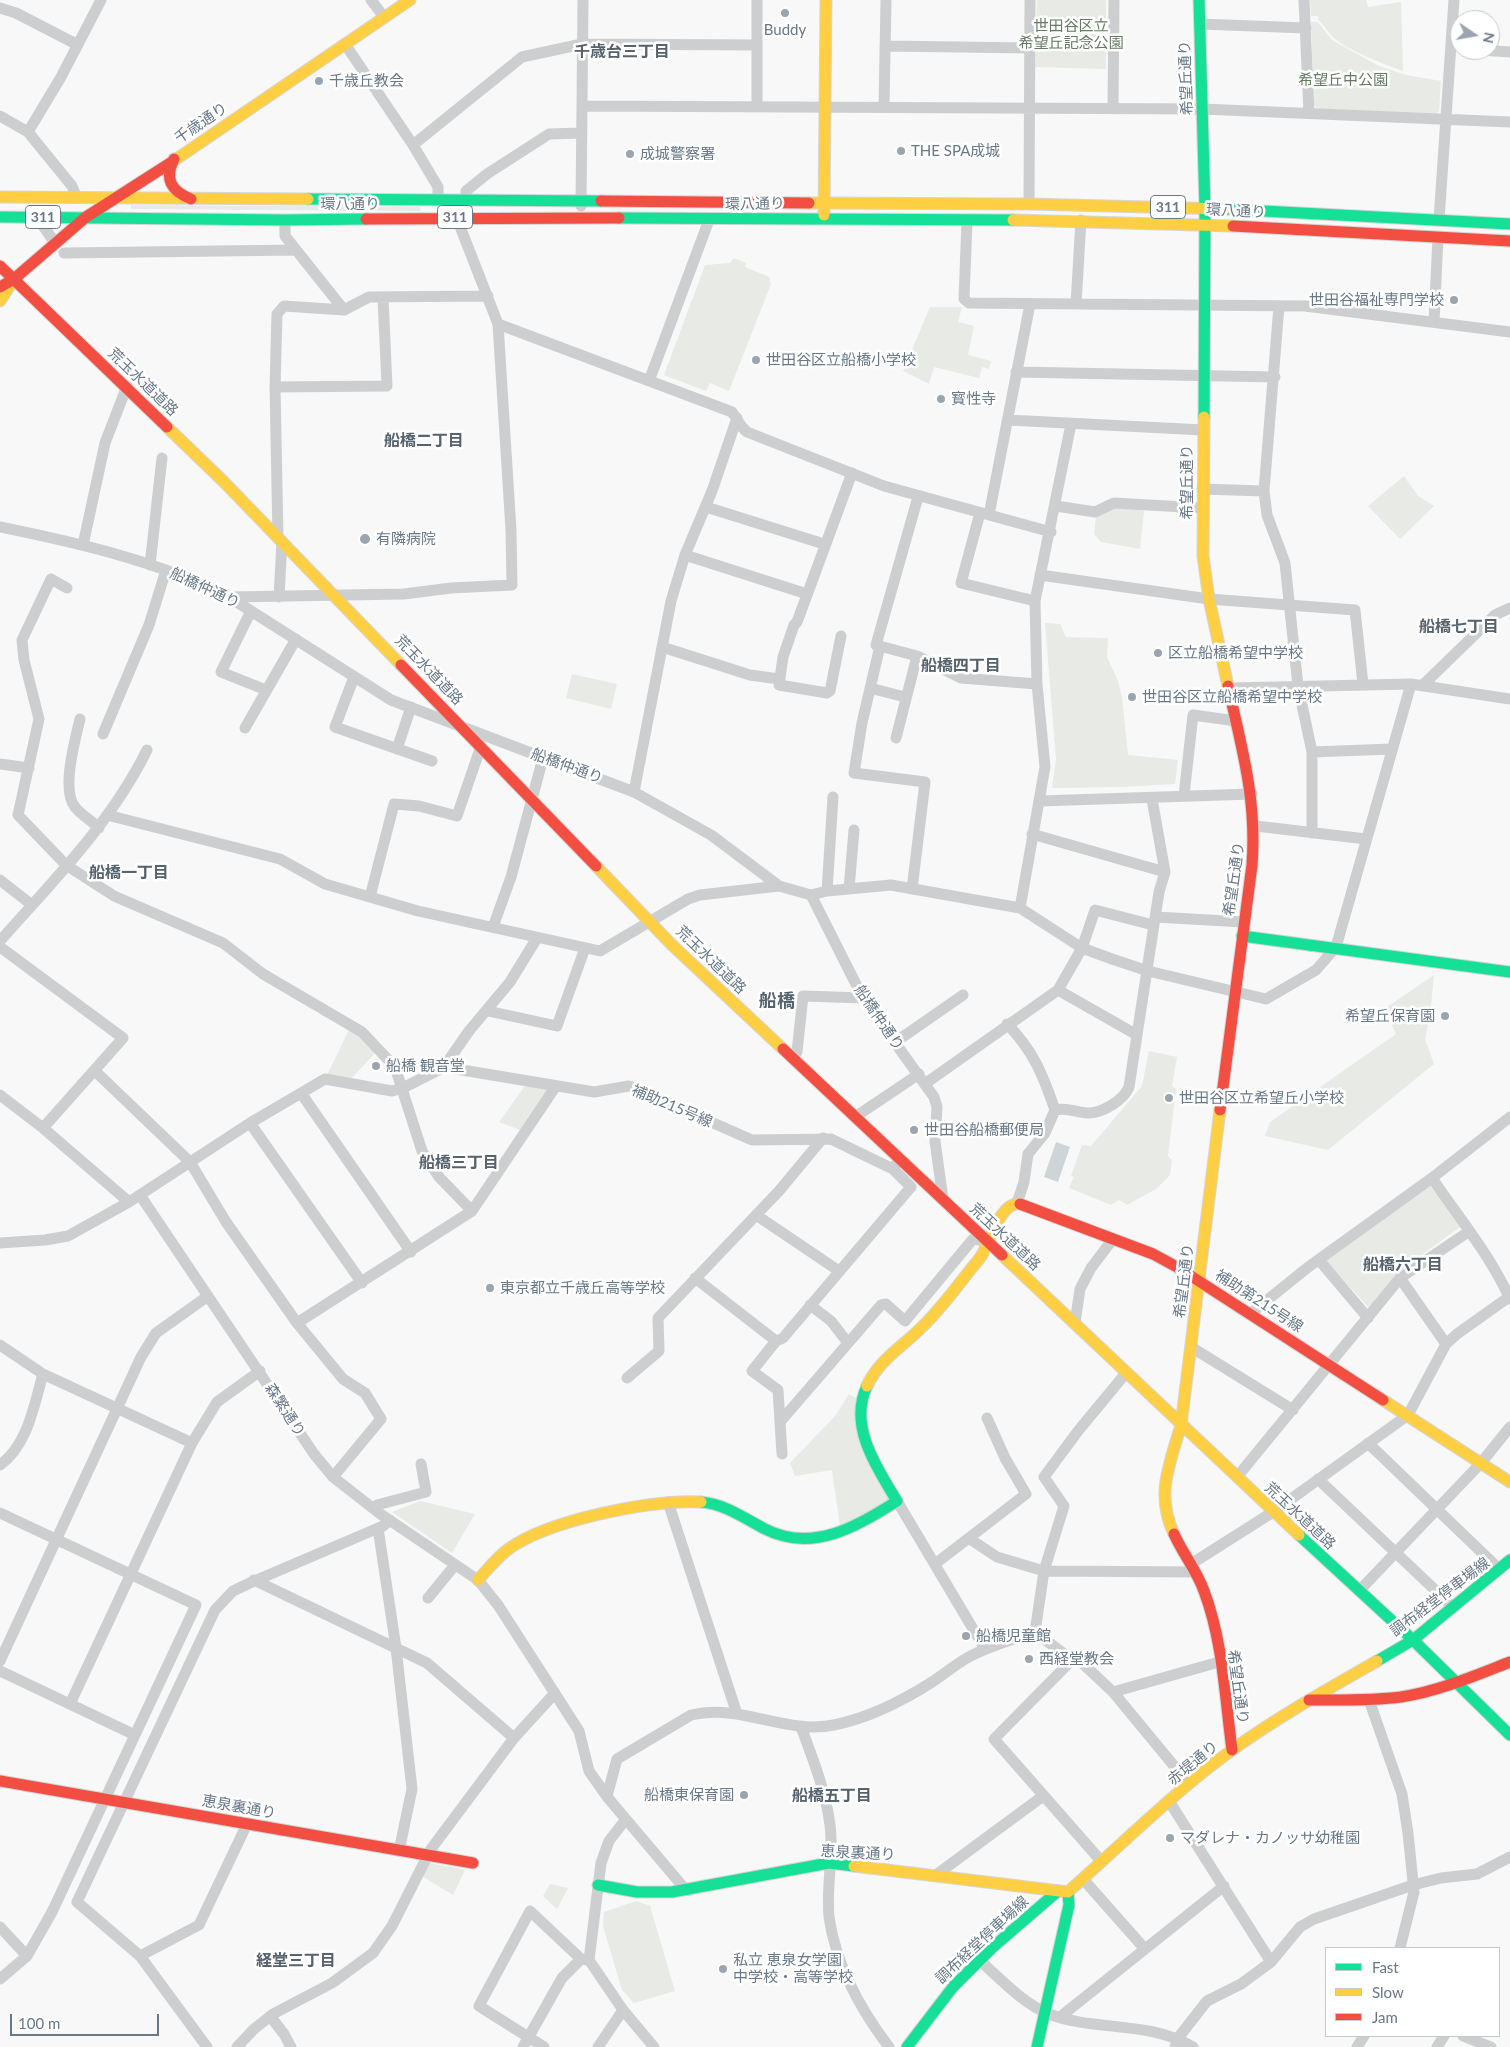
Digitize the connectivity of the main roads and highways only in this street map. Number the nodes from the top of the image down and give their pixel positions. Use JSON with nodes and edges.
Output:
{"nodes":[{"id":1,"x":410,"y":0,"type":"edge"},
{"id":2,"x":826,"y":0,"type":"edge"},
{"id":3,"x":1199,"y":0,"type":"edge"},
{"id":4,"x":174,"y":159,"type":"junction"},
{"id":5,"x":0,"y":197,"type":"edge"},
{"id":6,"x":116,"y":198,"type":"junction"},
{"id":7,"x":191,"y":199,"type":"junction"},
{"id":8,"x":825,"y":203,"type":"junction"},
{"id":9,"x":1205,"y":208,"type":"junction"},
{"id":10,"x":0,"y":217,"type":"edge"},
{"id":11,"x":86,"y":217,"type":"junction"},
{"id":12,"x":824,"y":218,"type":"junction"},
{"id":13,"x":1205,"y":224,"type":"junction"},
{"id":14,"x":1510,"y":224,"type":"edge"},
{"id":15,"x":1510,"y":241,"type":"edge"},
{"id":16,"x":0,"y":266,"type":"edge"},
{"id":17,"x":14,"y":279,"type":"junction"},
{"id":18,"x":0,"y":287,"type":"edge"},
{"id":19,"x":0,"y":301,"type":"edge"},
{"id":20,"x":1242,"y":936,"type":"junction"},
{"id":21,"x":1510,"y":972,"type":"edge"},
{"id":22,"x":986,"y":1241,"type":"junction"},
{"id":23,"x":1199,"y":1280,"type":"junction"},
{"id":24,"x":1181,"y":1425,"type":"junction"},
{"id":25,"x":1510,"y":1482,"type":"edge"},
{"id":26,"x":1510,"y":1560,"type":"edge"},
{"id":27,"x":478,"y":1580,"type":"road end"},
{"id":28,"x":1413,"y":1640,"type":"junction"},
{"id":29,"x":1510,"y":1662,"type":"edge"},
{"id":30,"x":1456,"y":1683,"type":"junction"},
{"id":31,"x":1309,"y":1700,"type":"junction"},
{"id":32,"x":1510,"y":1735,"type":"edge"},
{"id":33,"x":1232,"y":1750,"type":"junction"},
{"id":34,"x":0,"y":1781,"type":"edge"},
{"id":35,"x":473,"y":1863,"type":"dead end"},
{"id":36,"x":598,"y":1885,"type":"road end"},
{"id":37,"x":1063,"y":1892,"type":"junction"},
{"id":38,"x":907,"y":2047,"type":"edge"},
{"id":39,"x":1037,"y":2047,"type":"edge"}],
"edges":[{"from":1,"to":4,"type":"main road","name":"千歳通り"},
{"from":2,"to":8,"type":"main road"},
{"from":3,"to":9,"type":"main road","name":"希望丘通り"},
{"from":4,"to":6,"type":"main road","name":"千歳通り"},
{"from":4,"to":7,"type":"main road"},
{"from":5,"to":6,"type":"main road","name":"環八通り","number":"311"},
{"from":6,"to":7,"type":"main road","name":"環八通り","number":"311"},
{"from":6,"to":11,"type":"main road","name":"千歳通り"},
{"from":7,"to":8,"type":"main road","name":"環八通り","number":"311"},
{"from":8,"to":9,"type":"main road","name":"環八通り","number":"311"},
{"from":8,"to":12,"type":"main road"},
{"from":9,"to":13,"type":"main road","name":"希望丘通り"},
{"from":9,"to":14,"type":"main road","name":"環八通り","number":"311"},
{"from":10,"to":11,"type":"main road","name":"環八通り","number":"311"},
{"from":11,"to":12,"type":"main road","name":"環八通り","number":"311"},
{"from":11,"to":17,"type":"main road","name":"千歳通り"},
{"from":12,"to":13,"type":"main road","name":"環八通り","number":"311"},
{"from":13,"to":15,"type":"main road","name":"環八通り","number":"311"},
{"from":13,"to":20,"type":"main road","name":"希望丘通り"},
{"from":16,"to":17,"type":"main road","name":"荒玉水道道路"},
{"from":17,"to":18,"type":"main road","name":"千歳通り"},
{"from":17,"to":19,"type":"main road","name":"千歳通り"},
{"from":17,"to":22,"type":"main road","name":"荒玉水道道路"},
{"from":20,"to":21,"type":"main road"},
{"from":20,"to":23,"type":"main road","name":"希望丘通り"},
{"from":22,"to":23,"type":"main road","name":"補助第215号線"},
{"from":22,"to":24,"type":"main road","name":"荒玉水道道路"},
{"from":22,"to":27,"type":"main road"},
{"from":23,"to":24,"type":"main road","name":"希望丘通り"},
{"from":23,"to":25,"type":"main road","name":"補助第215号線"},
{"from":24,"to":28,"type":"main road","name":"荒玉水道道路"},
{"from":24,"to":33,"type":"main road","name":"希望丘通り"},
{"from":26,"to":28,"type":"main road","name":"調布経堂停車場線"},
{"from":28,"to":30,"type":"main road","name":"荒玉水道道路"},
{"from":28,"to":31,"type":"main road","name":"調布経堂停車場線"},
{"from":29,"to":30,"type":"main road"},
{"from":30,"to":31,"type":"main road"},
{"from":30,"to":32,"type":"main road","name":"荒玉水道道路"},
{"from":31,"to":33,"type":"main road","name":"赤堤通り"},
{"from":33,"to":37,"type":"main road","name":"赤堤通り"},
{"from":34,"to":35,"type":"main road","name":"恵泉裏通り"},
{"from":36,"to":37,"type":"main road","name":"恵泉裏通り"},
{"from":37,"to":38,"type":"main road","name":"調布経堂停車場線"},
{"from":37,"to":39,"type":"main road"}]}
